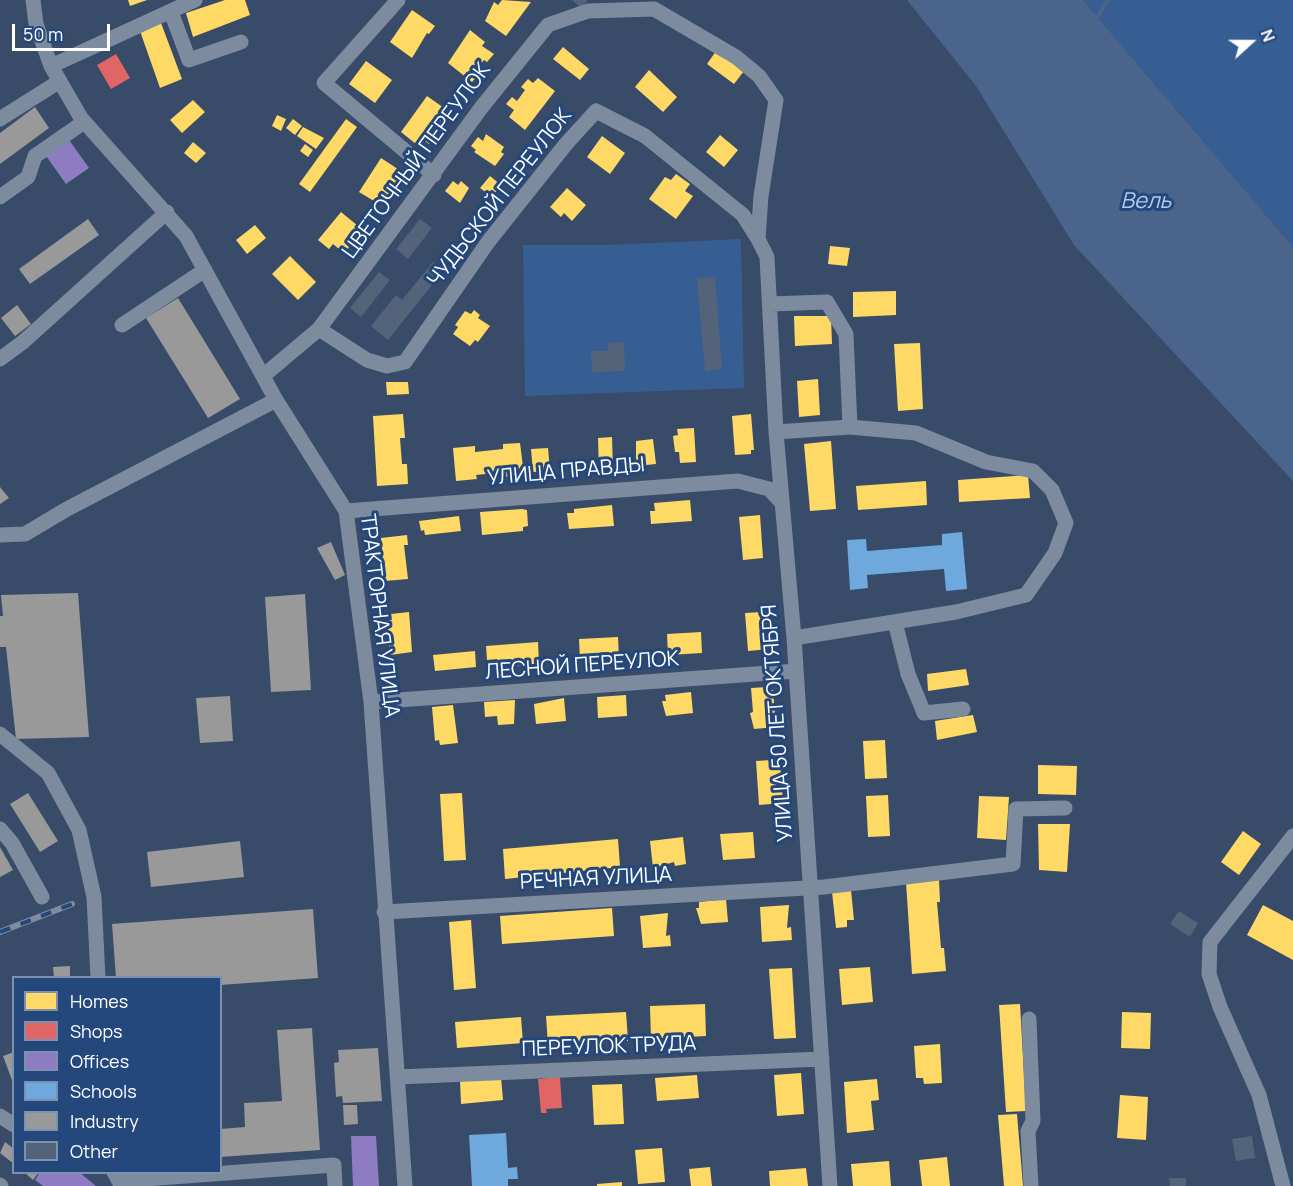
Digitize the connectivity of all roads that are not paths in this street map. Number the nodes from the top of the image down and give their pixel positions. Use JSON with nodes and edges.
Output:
{"nodes":[{"id":1,"x":33,"y":0,"type":"edge"},
{"id":2,"x":195,"y":0,"type":"edge"},
{"id":3,"x":398,"y":0,"type":"edge"},
{"id":4,"x":624,"y":5,"type":"edge"},
{"id":5,"x":171,"y":12,"type":"junction"},
{"id":6,"x":241,"y":42,"type":"dead end"},
{"id":7,"x":51,"y":66,"type":"junction"},
{"id":8,"x":60,"y":81,"type":"junction"},
{"id":9,"x":0,"y":119,"type":"edge"},
{"id":10,"x":84,"y":122,"type":"junction"},
{"id":11,"x":434,"y":175,"type":"junction"},
{"id":12,"x":0,"y":197,"type":"edge"},
{"id":13,"x":167,"y":212,"type":"junction"},
{"id":14,"x":758,"y":239,"type":"junction"},
{"id":15,"x":767,"y":257,"type":"joint"},
{"id":16,"x":205,"y":270,"type":"junction"},
{"id":17,"x":770,"y":304,"type":"junction"},
{"id":18,"x":122,"y":325,"type":"dead end"},
{"id":19,"x":319,"y":329,"type":"junction"},
{"id":20,"x":0,"y":359,"type":"edge"},
{"id":21,"x":263,"y":376,"type":"junction"},
{"id":22,"x":276,"y":400,"type":"junction"},
{"id":23,"x":850,"y":427,"type":"junction"},
{"id":24,"x":776,"y":432,"type":"junction"},
{"id":25,"x":782,"y":503,"type":"junction"},
{"id":26,"x":346,"y":511,"type":"junction"},
{"id":27,"x":0,"y":534,"type":"edge"},
{"id":28,"x":896,"y":622,"type":"junction"},
{"id":29,"x":794,"y":638,"type":"junction"},
{"id":30,"x":796,"y":671,"type":"junction"},
{"id":31,"x":371,"y":702,"type":"junction"},
{"id":32,"x":963,"y":709,"type":"dead end"},
{"id":33,"x":0,"y":734,"type":"edge"},
{"id":34,"x":1065,"y":808,"type":"dead end"},
{"id":35,"x":0,"y":830,"type":"edge"},
{"id":36,"x":1293,"y":836,"type":"edge"},
{"id":37,"x":810,"y":887,"type":"junction"},
{"id":38,"x":42,"y":897,"type":"dead end"},
{"id":39,"x":384,"y":912,"type":"junction"},
{"id":40,"x":98,"y":976,"type":"edge"},
{"id":41,"x":1029,"y":1019,"type":"dead end"},
{"id":42,"x":822,"y":1059,"type":"junction"},
{"id":43,"x":398,"y":1077,"type":"junction"},
{"id":44,"x":222,"y":1173,"type":"edge"},
{"id":45,"x":115,"y":1174,"type":"edge"},
{"id":46,"x":213,"y":1174,"type":"edge"},
{"id":47,"x":1293,"y":1184,"type":"edge"},
{"id":48,"x":335,"y":1186,"type":"edge"},
{"id":49,"x":405,"y":1186,"type":"edge"},
{"id":50,"x":830,"y":1186,"type":"edge"},
{"id":51,"x":1031,"y":1186,"type":"edge"},
{"id":52,"x":1282,"y":1186,"type":"edge"}],
"edges":[{"from":1,"to":7,"type":"street","name":"ТРАКТОРНАЯ УЛИЦА"},
{"from":2,"to":5,"type":"street"},
{"from":3,"to":11,"type":"street"},
{"from":4,"to":11,"type":"street","name":"ЦВЕТОЧНЫЙ ПЕРЕУЛОК"},
{"from":4,"to":14,"type":"street","name":"ЦВЕТОЧНЫЙ ПЕРЕУЛОК"},
{"from":5,"to":6,"type":"street"},
{"from":5,"to":7,"type":"street"},
{"from":7,"to":8,"type":"street","name":"ТРАКТОРНАЯ УЛИЦА"},
{"from":8,"to":9,"type":"street"},
{"from":8,"to":10,"type":"street","name":"ТРАКТОРНАЯ УЛИЦА"},
{"from":10,"to":12,"type":"street"},
{"from":10,"to":13,"type":"street","name":"ТРАКТОРНАЯ УЛИЦА"},
{"from":11,"to":19,"type":"street","name":"ЦВЕТОЧНЫЙ ПЕРЕУЛОК"},
{"from":13,"to":16,"type":"street","name":"ТРАКТОРНАЯ УЛИЦА"},
{"from":13,"to":20,"type":"street"},
{"from":14,"to":15,"type":"street","name":"ЧУДЬСКОЙ ПЕРЕУЛОК"},
{"from":14,"to":19,"type":"street","name":"ЧУДЬСКОЙ ПЕРЕУЛОК"},
{"from":15,"to":17,"type":"street","name":"УЛИЦА 50 ЛЕТ ОКТЯБРЯ"},
{"from":16,"to":18,"type":"street"},
{"from":16,"to":21,"type":"street","name":"ТРАКТОРНАЯ УЛИЦА"},
{"from":17,"to":23,"type":"street"},
{"from":17,"to":24,"type":"street","name":"УЛИЦА 50 ЛЕТ ОКТЯБРЯ"},
{"from":19,"to":21,"type":"street","name":"ЦВЕТОЧНЫЙ ПЕРЕУЛОК"},
{"from":21,"to":22,"type":"street","name":"ТРАКТОРНАЯ УЛИЦА"},
{"from":22,"to":26,"type":"street","name":"ТРАКТОРНАЯ УЛИЦА"},
{"from":22,"to":27,"type":"street"},
{"from":23,"to":24,"type":"street"},
{"from":23,"to":28,"type":"street"},
{"from":24,"to":25,"type":"street","name":"УЛИЦА 50 ЛЕТ ОКТЯБРЯ"},
{"from":25,"to":26,"type":"street","name":"УЛИЦА ПРАВДЫ"},
{"from":25,"to":29,"type":"street","name":"УЛИЦА 50 ЛЕТ ОКТЯБРЯ"},
{"from":26,"to":31,"type":"street","name":"ТРАКТОРНАЯ УЛИЦА"},
{"from":28,"to":29,"type":"street"},
{"from":28,"to":32,"type":"street"},
{"from":29,"to":30,"type":"street","name":"УЛИЦА 50 ЛЕТ ОКТЯБРЯ"},
{"from":30,"to":31,"type":"street","name":"ЛЕСНОЙ ПЕРЕУЛОК"},
{"from":30,"to":37,"type":"street","name":"УЛИЦА 50 ЛЕТ ОКТЯБРЯ"},
{"from":31,"to":39,"type":"street","name":"ТРАКТОРНАЯ УЛИЦА"},
{"from":33,"to":40,"type":"street"},
{"from":34,"to":37,"type":"street","name":"РЕЧНАЯ УЛИЦА"},
{"from":35,"to":38,"type":"street"},
{"from":36,"to":52,"type":"street"},
{"from":37,"to":39,"type":"street","name":"РЕЧНАЯ УЛИЦА"},
{"from":37,"to":42,"type":"street","name":"УЛИЦА 50 ЛЕТ ОКТЯБРЯ"},
{"from":39,"to":43,"type":"street","name":"ТРАКТОРНАЯ УЛИЦА"},
{"from":41,"to":51,"type":"street"},
{"from":42,"to":43,"type":"street","name":"ПЕРЕУЛОК ТРУДА"},
{"from":42,"to":50,"type":"street","name":"УЛИЦА 50 ЛЕТ ОКТЯБРЯ"},
{"from":43,"to":49,"type":"street","name":"ТРАКТОРНАЯ УЛИЦА"},
{"from":44,"to":48,"type":"street"},
{"from":45,"to":46,"type":"street"},
{"from":47,"to":52,"type":"street"}]}
